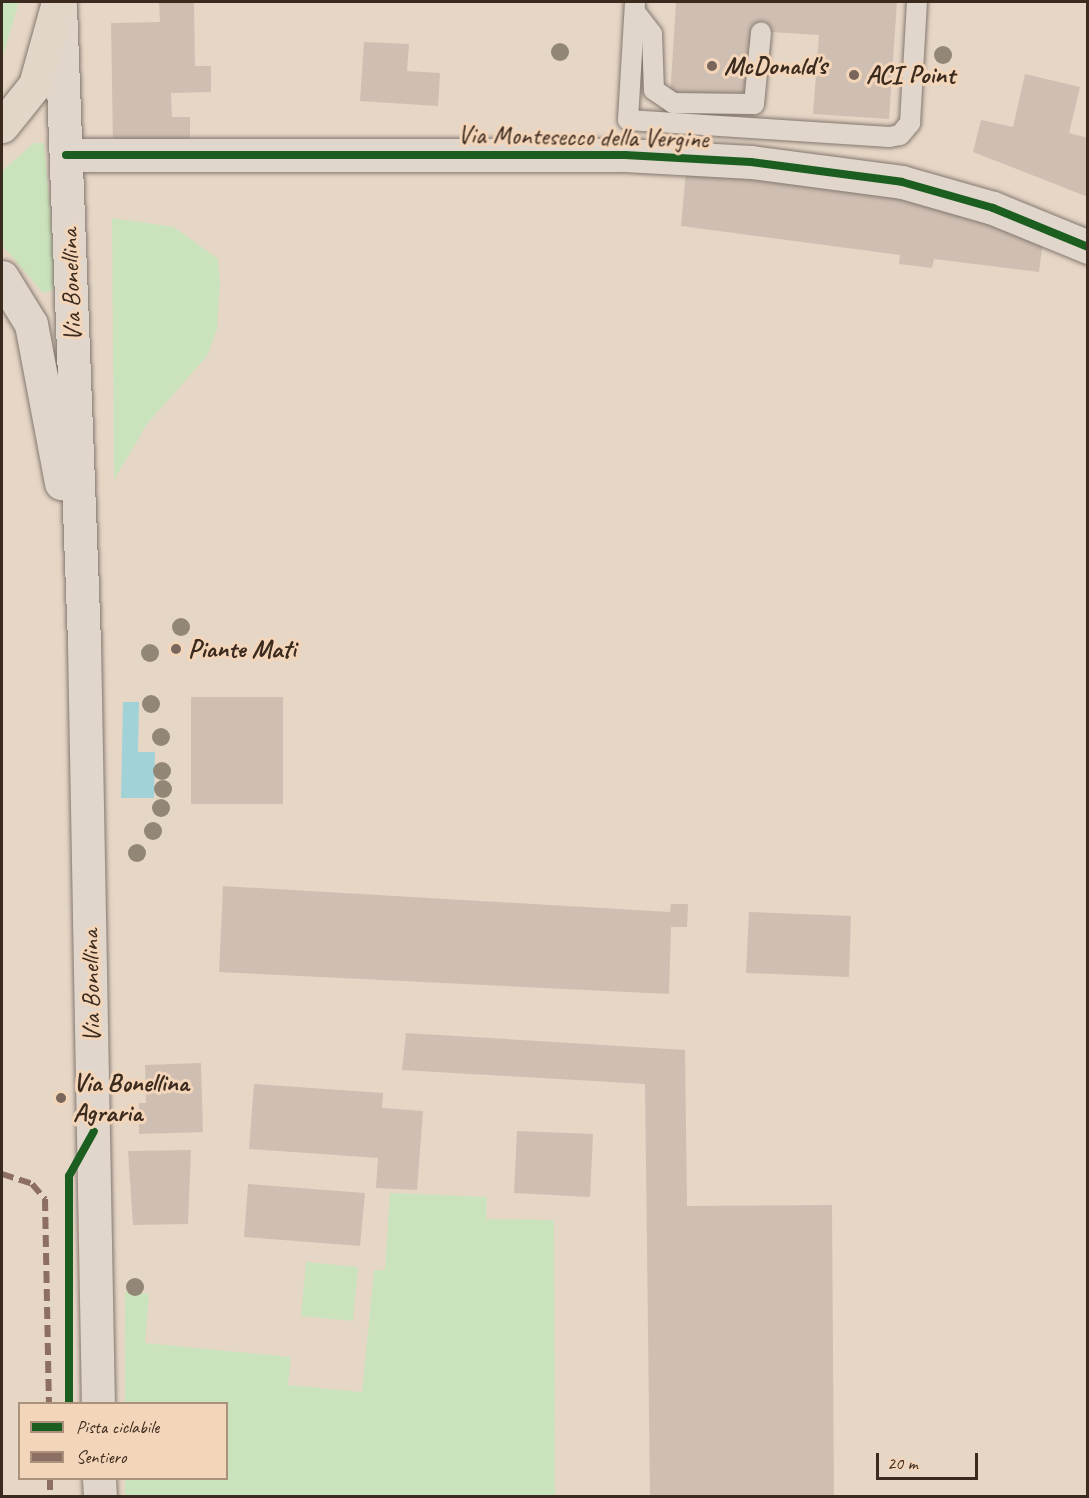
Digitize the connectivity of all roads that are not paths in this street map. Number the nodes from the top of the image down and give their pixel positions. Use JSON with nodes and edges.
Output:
{"nodes":[{"id":1,"x":59,"y":2,"type":"edge"},
{"id":2,"x":917,"y":2,"type":"edge"},
{"id":3,"x":635,"y":7,"type":"edge"},
{"id":4,"x":761,"y":32,"type":"dead end"},
{"id":5,"x":628,"y":120,"type":"junction"},
{"id":6,"x":2,"y":126,"type":"edge"},
{"id":7,"x":66,"y":155,"type":"junction"},
{"id":8,"x":625,"y":155,"type":"junction"},
{"id":9,"x":1088,"y":247,"type":"edge"},
{"id":10,"x":2,"y":277,"type":"edge"},
{"id":11,"x":81,"y":569,"type":"junction"},
{"id":12,"x":98,"y":1402,"type":"edge"},
{"id":13,"x":99,"y":1480,"type":"edge"},
{"id":14,"x":99,"y":1497,"type":"edge"}],
"edges":[{"from":1,"to":6,"type":"main road"},
{"from":1,"to":7,"type":"main road","name":"Via Bonellina"},
{"from":2,"to":5,"type":"lane"},
{"from":3,"to":4,"type":"lane"},
{"from":3,"to":5,"type":"lane"},
{"from":5,"to":8,"type":"lane"},
{"from":7,"to":8,"type":"main road","name":"Via Montesecco della Vergine"},
{"from":7,"to":11,"type":"main road","name":"Via Bonellina"},
{"from":8,"to":9,"type":"main road","name":"Via Montesecco della Vergine"},
{"from":10,"to":11,"type":"main road","name":"Via Bonellina"},
{"from":11,"to":12,"type":"main road","name":"Via Bonellina"},
{"from":13,"to":14,"type":"main road"}]}
